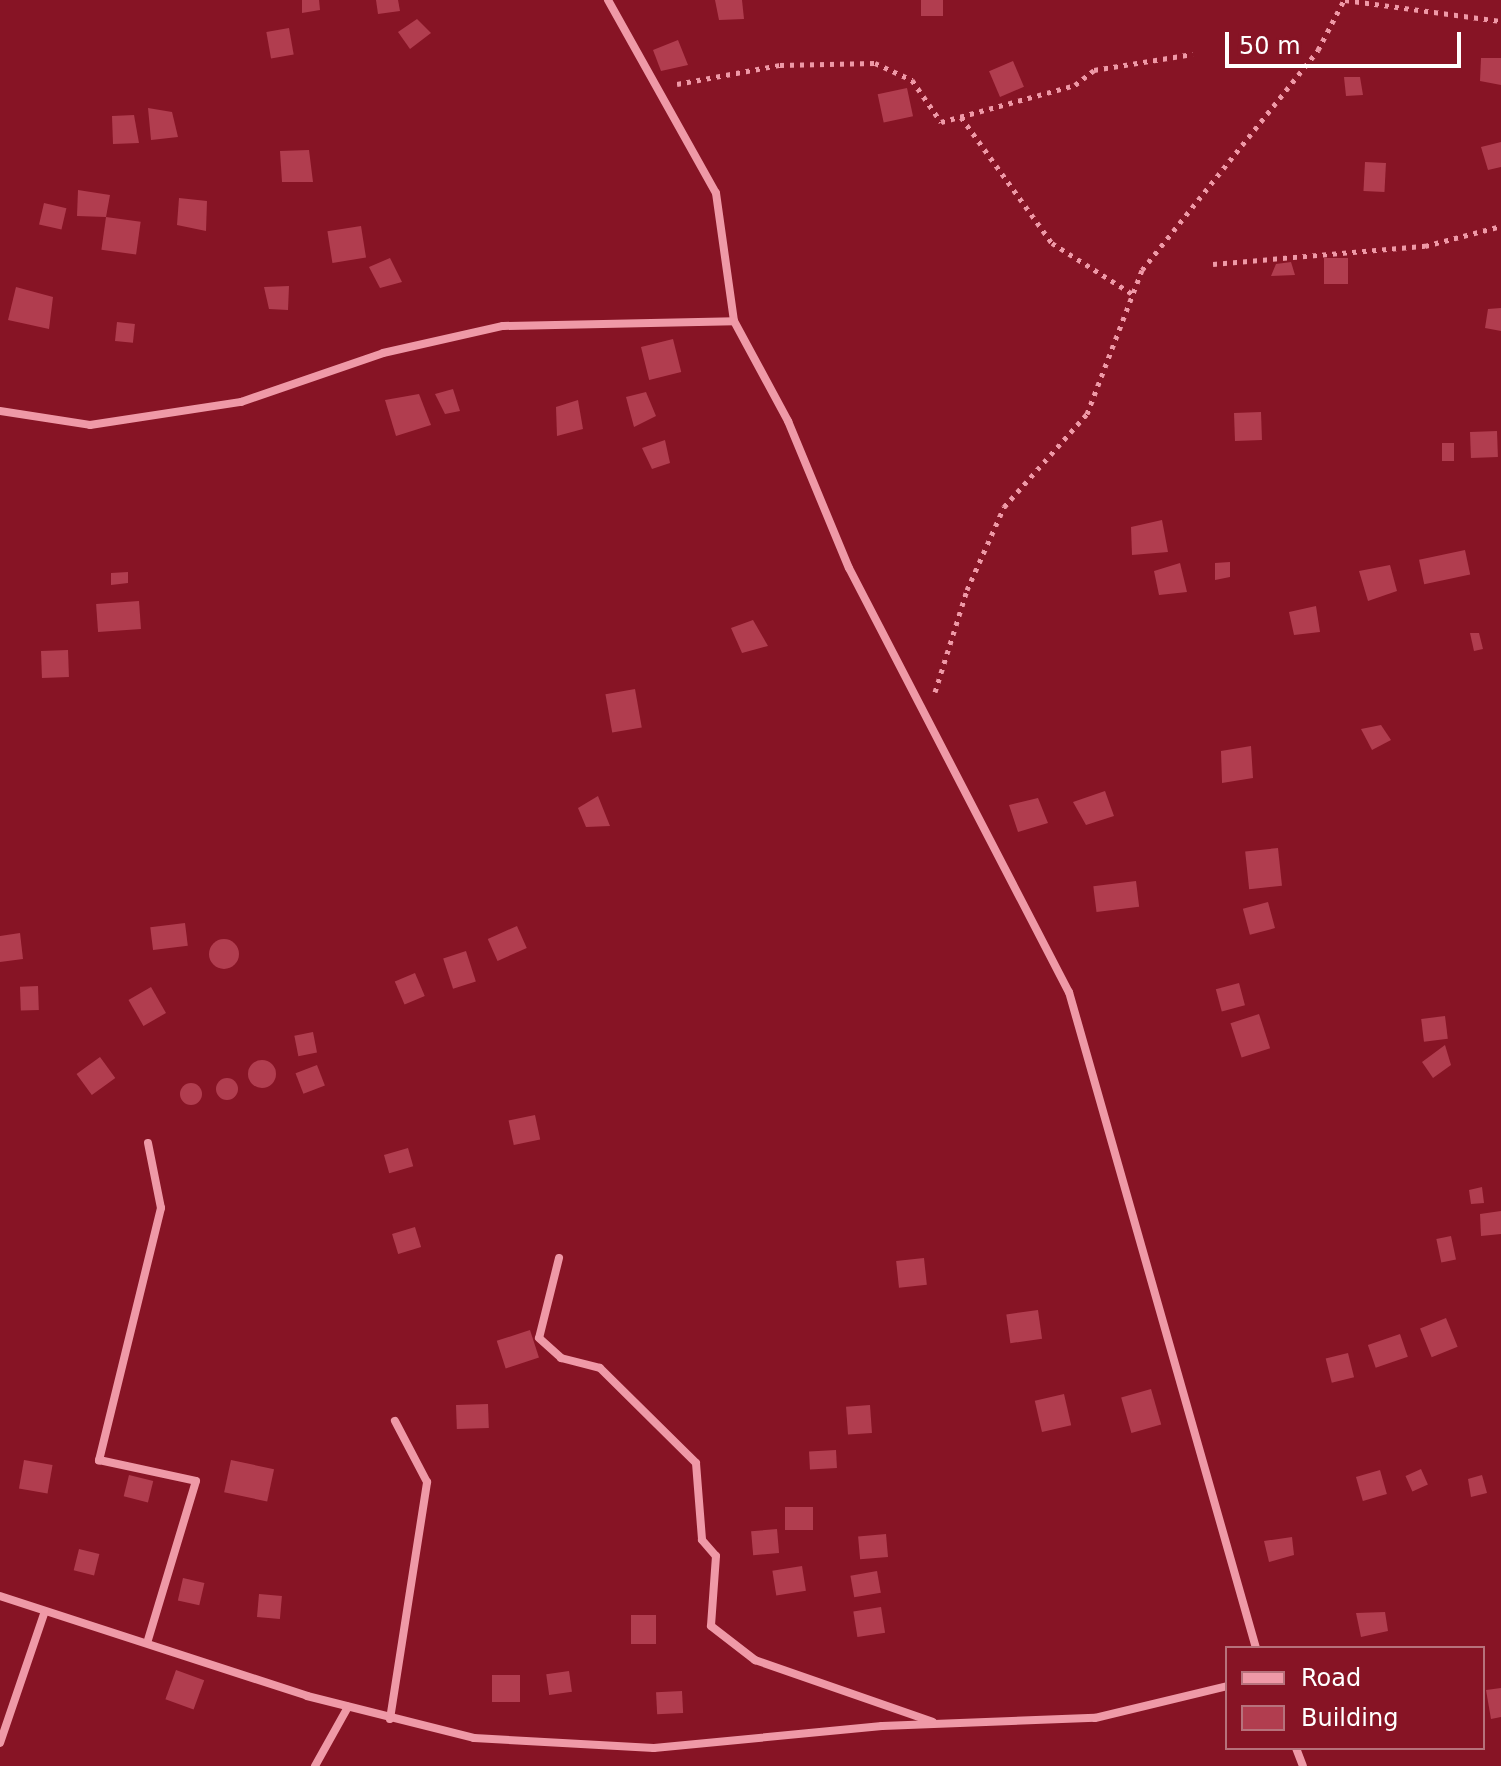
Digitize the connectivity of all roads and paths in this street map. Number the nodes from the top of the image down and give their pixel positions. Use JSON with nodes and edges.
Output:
{"nodes":[{"id":1,"x":608,"y":0,"type":"edge"},
{"id":2,"x":1344,"y":0,"type":"edge"},
{"id":3,"x":1501,"y":21,"type":"edge"},
{"id":4,"x":1193,"y":54,"type":"dead end"},
{"id":5,"x":657,"y":88,"type":"junction"},
{"id":6,"x":961,"y":117,"type":"junction"},
{"id":7,"x":1501,"y":226,"type":"edge"},
{"id":8,"x":1213,"y":264,"type":"dead end"},
{"id":9,"x":1134,"y":295,"type":"junction"},
{"id":10,"x":734,"y":321,"type":"junction"},
{"id":11,"x":0,"y":411,"type":"edge"},
{"id":12,"x":930,"y":722,"type":"junction"},
{"id":13,"x":148,"y":1143,"type":"dead end"},
{"id":14,"x":559,"y":1258,"type":"dead end"},
{"id":15,"x":395,"y":1421,"type":"dead end"},
{"id":16,"x":0,"y":1596,"type":"edge"},
{"id":17,"x":45,"y":1611,"type":"junction"},
{"id":18,"x":148,"y":1640,"type":"junction"},
{"id":19,"x":1255,"y":1646,"type":"edge"},
{"id":20,"x":1225,"y":1686,"type":"edge"},
{"id":21,"x":348,"y":1707,"type":"junction"},
{"id":22,"x":390,"y":1719,"type":"junction"},
{"id":23,"x":941,"y":1725,"type":"junction"},
{"id":24,"x":0,"y":1743,"type":"edge"},
{"id":25,"x":315,"y":1766,"type":"edge"}],
"edges":[{"from":1,"to":5,"type":"street"},
{"from":2,"to":3,"type":"path"},
{"from":2,"to":9,"type":"path"},
{"from":4,"to":6,"type":"path"},
{"from":5,"to":6,"type":"path"},
{"from":5,"to":10,"type":"street"},
{"from":6,"to":9,"type":"path"},
{"from":7,"to":8,"type":"path"},
{"from":9,"to":12,"type":"path"},
{"from":10,"to":11,"type":"street"},
{"from":10,"to":12,"type":"street"},
{"from":12,"to":19,"type":"street"},
{"from":13,"to":18,"type":"street"},
{"from":14,"to":23,"type":"street"},
{"from":15,"to":22,"type":"street"},
{"from":16,"to":17,"type":"street"},
{"from":17,"to":18,"type":"street"},
{"from":17,"to":24,"type":"street"},
{"from":18,"to":21,"type":"street"},
{"from":20,"to":23,"type":"street"},
{"from":21,"to":22,"type":"street"},
{"from":21,"to":25,"type":"street"},
{"from":22,"to":23,"type":"street"}]}
